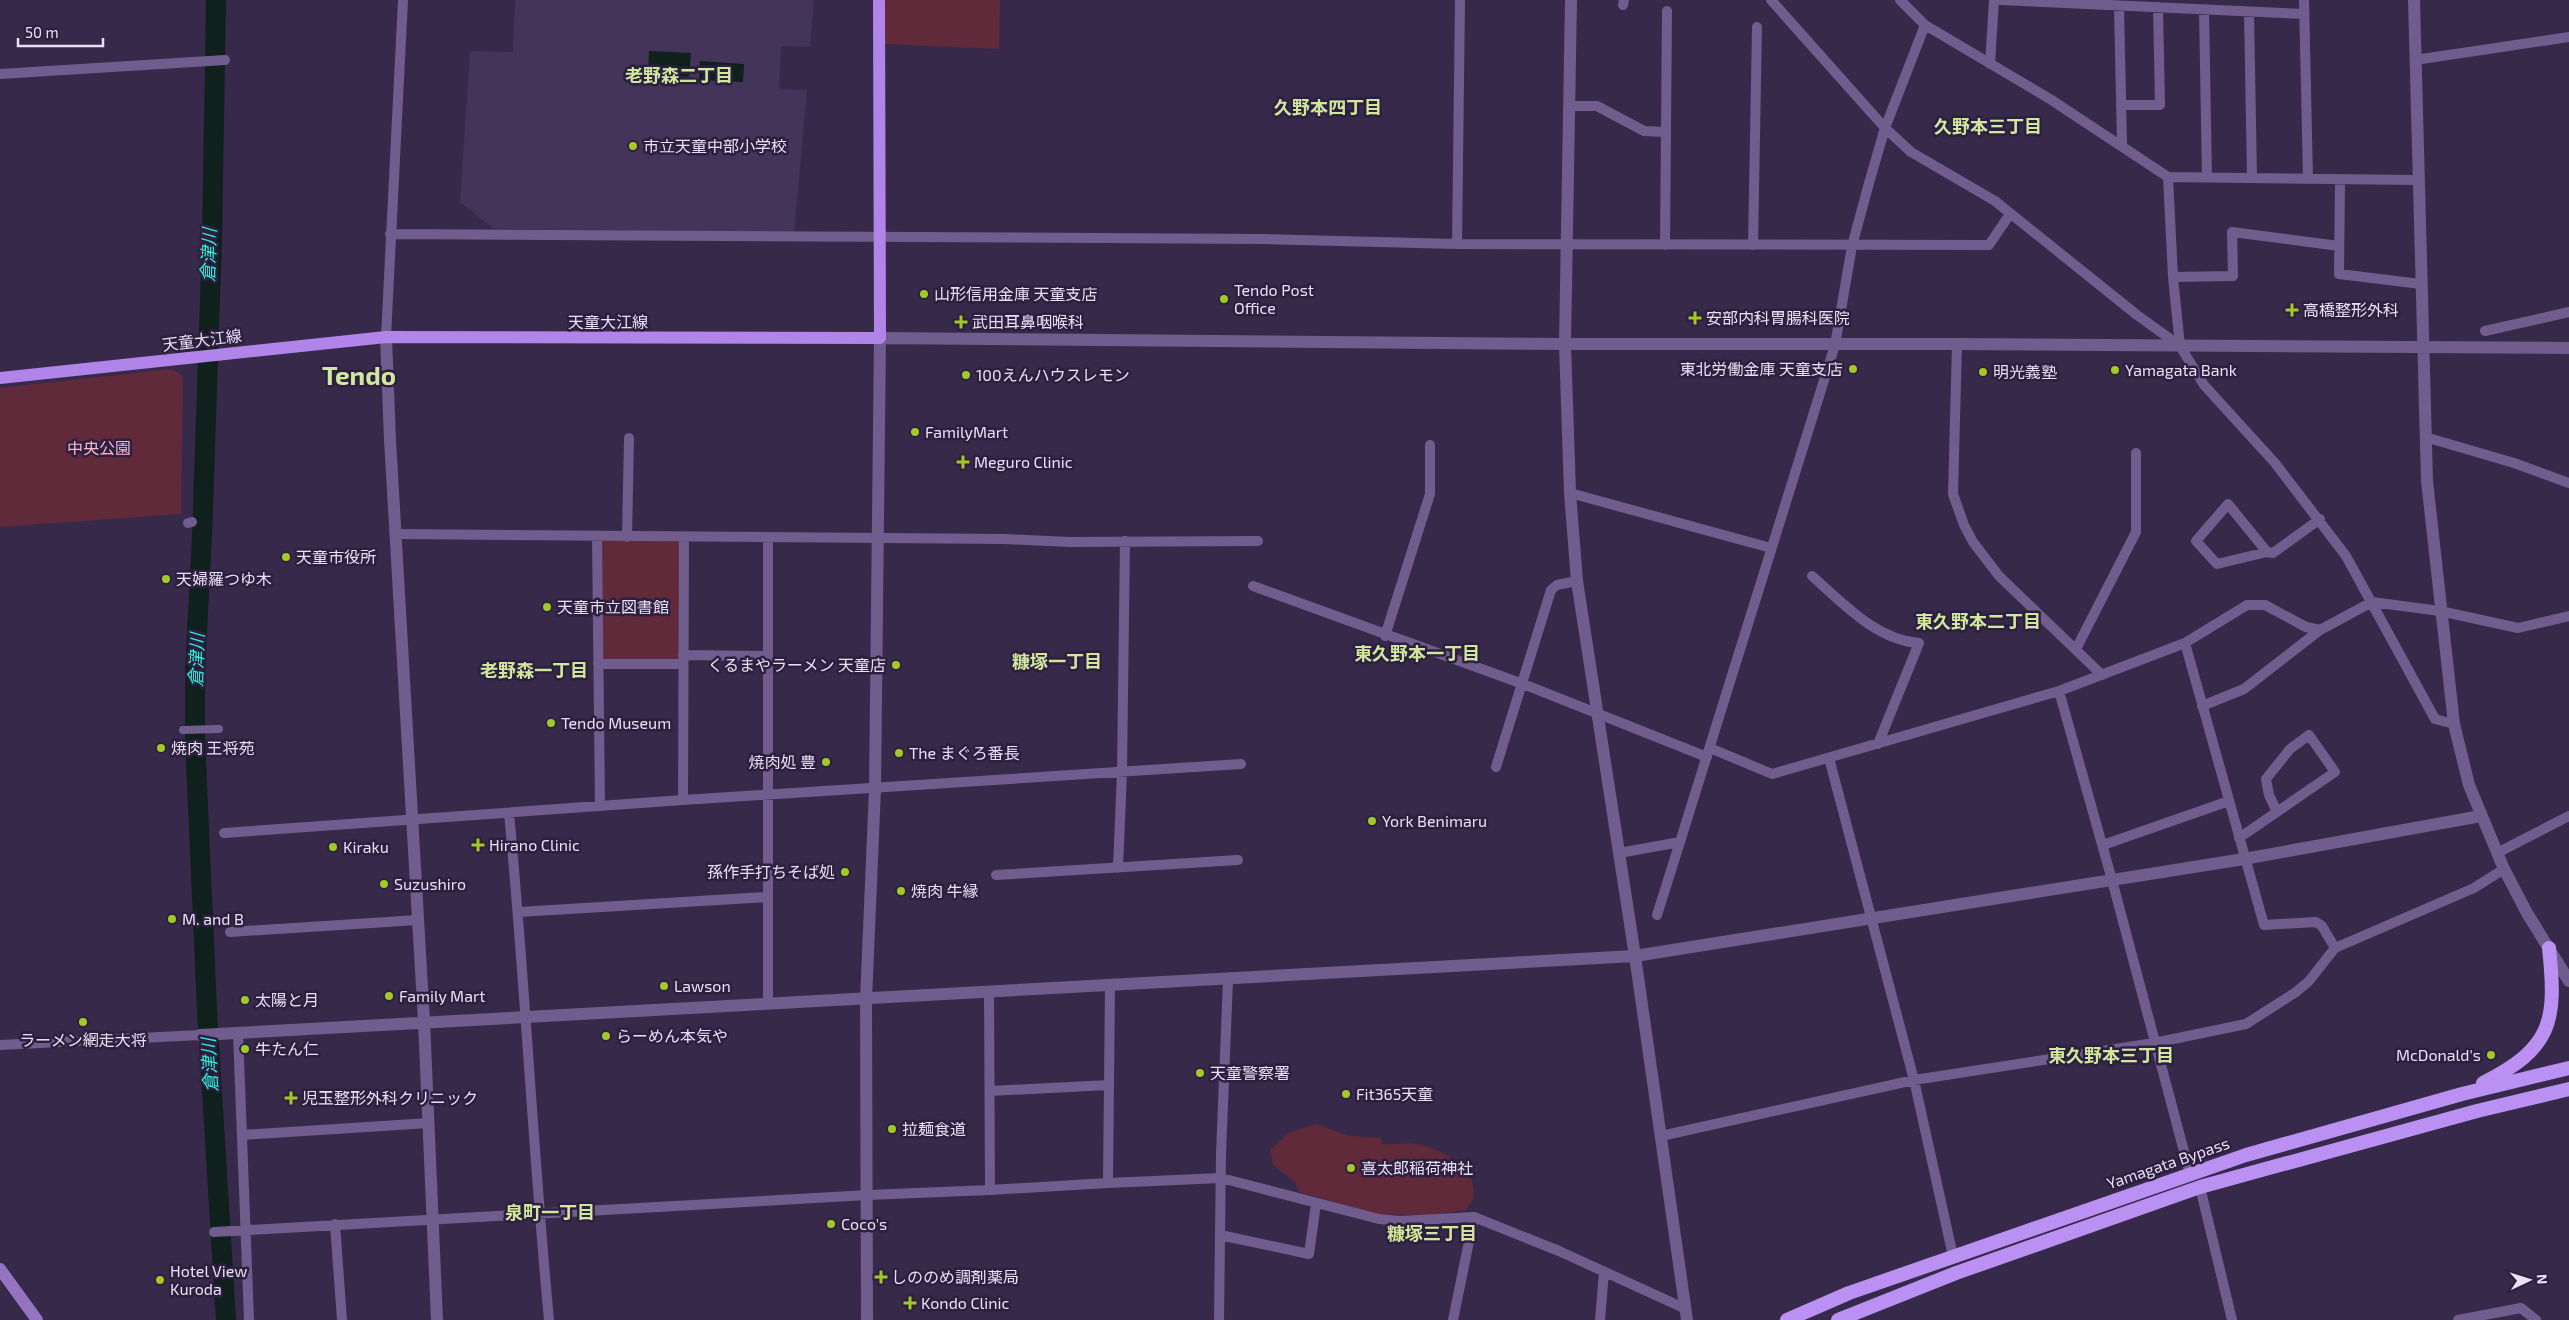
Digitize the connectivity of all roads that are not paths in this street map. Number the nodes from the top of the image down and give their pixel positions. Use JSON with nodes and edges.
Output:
{"nodes":[{"id":1,"x":402,"y":0,"type":"edge"},
{"id":2,"x":879,"y":0,"type":"edge"},
{"id":3,"x":1460,"y":0,"type":"edge"},
{"id":4,"x":1571,"y":0,"type":"edge"},
{"id":5,"x":1772,"y":0,"type":"edge"},
{"id":6,"x":1900,"y":0,"type":"edge"},
{"id":7,"x":1994,"y":0,"type":"edge"},
{"id":8,"x":2001,"y":0,"type":"edge"},
{"id":9,"x":2304,"y":0,"type":"edge"},
{"id":10,"x":2414,"y":0,"type":"edge"},
{"id":11,"x":2118,"y":6,"type":"junction"},
{"id":12,"x":2158,"y":7,"type":"junction"},
{"id":13,"x":2204,"y":10,"type":"junction"},
{"id":14,"x":1666,"y":11,"type":"dead end"},
{"id":15,"x":2249,"y":12,"type":"junction"},
{"id":16,"x":2304,"y":14,"type":"junction"},
{"id":17,"x":1925,"y":25,"type":"junction"},
{"id":18,"x":1757,"y":27,"type":"dead end"},
{"id":19,"x":2569,"y":37,"type":"edge"},
{"id":20,"x":226,"y":60,"type":"dead end"},
{"id":21,"x":2415,"y":60,"type":"junction"},
{"id":22,"x":1990,"y":64,"type":"junction"},
{"id":23,"x":0,"y":74,"type":"edge"},
{"id":24,"x":2122,"y":105,"type":"junction"},
{"id":25,"x":1569,"y":106,"type":"junction"},
{"id":26,"x":1885,"y":128,"type":"junction"},
{"id":27,"x":1665,"y":132,"type":"junction"},
{"id":28,"x":2122,"y":145,"type":"junction"},
{"id":29,"x":2168,"y":177,"type":"junction"},
{"id":30,"x":2207,"y":177,"type":"junction"},
{"id":31,"x":2252,"y":178,"type":"junction"},
{"id":32,"x":2308,"y":178,"type":"junction"},
{"id":33,"x":2340,"y":180,"type":"junction"},
{"id":34,"x":2418,"y":180,"type":"junction"},
{"id":35,"x":2010,"y":214,"type":"junction"},
{"id":36,"x":390,"y":234,"type":"junction"},
{"id":37,"x":879,"y":237,"type":"junction"},
{"id":38,"x":1567,"y":242,"type":"junction"},
{"id":39,"x":1457,"y":244,"type":"junction"},
{"id":40,"x":1665,"y":245,"type":"junction"},
{"id":41,"x":1753,"y":245,"type":"junction"},
{"id":42,"x":1852,"y":246,"type":"junction"},
{"id":43,"x":2339,"y":246,"type":"junction"},
{"id":44,"x":2173,"y":277,"type":"junction"},
{"id":45,"x":2421,"y":284,"type":"junction"},
{"id":46,"x":2569,"y":312,"type":"edge"},
{"id":47,"x":2485,"y":331,"type":"dead end"},
{"id":48,"x":386,"y":337,"type":"junction"},
{"id":49,"x":880,"y":338,"type":"junction"},
{"id":50,"x":1565,"y":344,"type":"junction"},
{"id":51,"x":1957,"y":344,"type":"junction"},
{"id":52,"x":1835,"y":345,"type":"junction"},
{"id":53,"x":2180,"y":346,"type":"junction"},
{"id":54,"x":2569,"y":348,"type":"edge"},
{"id":55,"x":2423,"y":349,"type":"junction"},
{"id":56,"x":0,"y":378,"type":"edge"},
{"id":57,"x":2426,"y":437,"type":"junction"},
{"id":58,"x":629,"y":438,"type":"dead end"},
{"id":59,"x":1430,"y":446,"type":"dead end"},
{"id":60,"x":2136,"y":453,"type":"dead end"},
{"id":61,"x":2569,"y":483,"type":"edge"},
{"id":62,"x":1570,"y":493,"type":"junction"},
{"id":63,"x":2320,"y":520,"type":"junction"},
{"id":64,"x":395,"y":534,"type":"junction"},
{"id":65,"x":597,"y":536,"type":"junction"},
{"id":66,"x":627,"y":537,"type":"junction"},
{"id":67,"x":684,"y":538,"type":"junction"},
{"id":68,"x":768,"y":538,"type":"junction"},
{"id":69,"x":876,"y":538,"type":"junction"},
{"id":70,"x":1125,"y":541,"type":"junction"},
{"id":71,"x":1258,"y":541,"type":"dead end"},
{"id":72,"x":1771,"y":548,"type":"junction"},
{"id":73,"x":2267,"y":552,"type":"junction"},
{"id":74,"x":1812,"y":576,"type":"dead end"},
{"id":75,"x":1577,"y":581,"type":"junction"},
{"id":76,"x":1253,"y":586,"type":"dead end"},
{"id":77,"x":2372,"y":602,"type":"junction"},
{"id":78,"x":2440,"y":611,"type":"junction"},
{"id":79,"x":2569,"y":616,"type":"edge"},
{"id":80,"x":2320,"y":630,"type":"junction"},
{"id":81,"x":1385,"y":636,"type":"junction"},
{"id":82,"x":2185,"y":643,"type":"junction"},
{"id":83,"x":2076,"y":649,"type":"junction"},
{"id":84,"x":766,"y":656,"type":"junction"},
{"id":85,"x":683,"y":659,"type":"junction"},
{"id":86,"x":598,"y":664,"type":"junction"},
{"id":87,"x":2102,"y":676,"type":"junction"},
{"id":88,"x":1523,"y":684,"type":"junction"},
{"id":89,"x":2059,"y":691,"type":"junction"},
{"id":90,"x":2202,"y":706,"type":"junction"},
{"id":91,"x":1597,"y":714,"type":"junction"},
{"id":92,"x":2454,"y":724,"type":"junction"},
{"id":93,"x":219,"y":729,"type":"dead end"},
{"id":94,"x":183,"y":730,"type":"dead end"},
{"id":95,"x":1878,"y":744,"type":"junction"},
{"id":96,"x":1708,"y":753,"type":"junction"},
{"id":97,"x":1829,"y":758,"type":"junction"},
{"id":98,"x":1241,"y":764,"type":"dead end"},
{"id":99,"x":1496,"y":767,"type":"dead end"},
{"id":100,"x":1122,"y":772,"type":"junction"},
{"id":101,"x":875,"y":789,"type":"junction"},
{"id":102,"x":767,"y":795,"type":"junction"},
{"id":103,"x":683,"y":800,"type":"junction"},
{"id":104,"x":2229,"y":801,"type":"junction"},
{"id":105,"x":600,"y":806,"type":"junction"},
{"id":106,"x":509,"y":812,"type":"junction"},
{"id":107,"x":2277,"y":812,"type":"junction"},
{"id":108,"x":2481,"y":816,"type":"junction"},
{"id":109,"x":2569,"y":816,"type":"edge"},
{"id":110,"x":412,"y":820,"type":"junction"},
{"id":111,"x":224,"y":833,"type":"dead end"},
{"id":112,"x":2239,"y":838,"type":"junction"},
{"id":113,"x":1680,"y":842,"type":"junction"},
{"id":114,"x":2102,"y":845,"type":"junction"},
{"id":115,"x":1620,"y":852,"type":"junction"},
{"id":116,"x":2497,"y":853,"type":"junction"},
{"id":117,"x":2244,"y":859,"type":"junction"},
{"id":118,"x":1238,"y":860,"type":"dead end"},
{"id":119,"x":1118,"y":868,"type":"junction"},
{"id":120,"x":2504,"y":869,"type":"junction"},
{"id":121,"x":996,"y":875,"type":"dead end"},
{"id":122,"x":2112,"y":880,"type":"junction"},
{"id":123,"x":766,"y":898,"type":"junction"},
{"id":124,"x":518,"y":912,"type":"junction"},
{"id":125,"x":1657,"y":914,"type":"dead end"},
{"id":126,"x":1870,"y":919,"type":"junction"},
{"id":127,"x":418,"y":920,"type":"junction"},
{"id":128,"x":230,"y":932,"type":"dead end"},
{"id":129,"x":2335,"y":948,"type":"junction"},
{"id":130,"x":2549,"y":948,"type":"junction"},
{"id":131,"x":1635,"y":956,"type":"junction"},
{"id":132,"x":1228,"y":980,"type":"junction"},
{"id":133,"x":2569,"y":980,"type":"edge"},
{"id":134,"x":1110,"y":984,"type":"junction"},
{"id":135,"x":989,"y":992,"type":"junction"},
{"id":136,"x":866,"y":1000,"type":"junction"},
{"id":137,"x":768,"y":1004,"type":"junction"},
{"id":138,"x":527,"y":1017,"type":"junction"},
{"id":139,"x":424,"y":1021,"type":"junction"},
{"id":140,"x":235,"y":1033,"type":"junction"},
{"id":141,"x":200,"y":1035,"type":"joint"},
{"id":142,"x":2154,"y":1043,"type":"junction"},
{"id":143,"x":0,"y":1045,"type":"edge"},
{"id":144,"x":2569,"y":1068,"type":"edge"},
{"id":145,"x":1914,"y":1080,"type":"junction"},
{"id":146,"x":1109,"y":1085,"type":"junction"},
{"id":147,"x":2569,"y":1089,"type":"edge"},
{"id":148,"x":990,"y":1091,"type":"junction"},
{"id":149,"x":2462,"y":1094,"type":"junction"},
{"id":150,"x":428,"y":1123,"type":"junction"},
{"id":151,"x":242,"y":1135,"type":"junction"},
{"id":152,"x":1661,"y":1136,"type":"junction"},
{"id":153,"x":2190,"y":1174,"type":"junction"},
{"id":154,"x":1221,"y":1178,"type":"junction"},
{"id":155,"x":1108,"y":1183,"type":"junction"},
{"id":156,"x":2200,"y":1187,"type":"junction"},
{"id":157,"x":990,"y":1190,"type":"junction"},
{"id":158,"x":868,"y":1195,"type":"junction"},
{"id":159,"x":1316,"y":1204,"type":"junction"},
{"id":160,"x":539,"y":1213,"type":"junction"},
{"id":161,"x":1474,"y":1217,"type":"junction"},
{"id":162,"x":433,"y":1219,"type":"junction"},
{"id":163,"x":336,"y":1224,"type":"junction"},
{"id":164,"x":243,"y":1230,"type":"junction"},
{"id":165,"x":214,"y":1232,"type":"dead end"},
{"id":166,"x":1220,"y":1235,"type":"junction"},
{"id":167,"x":1953,"y":1256,"type":"junction"},
{"id":168,"x":0,"y":1269,"type":"edge"},
{"id":169,"x":1604,"y":1272,"type":"junction"},
{"id":170,"x":1686,"y":1314,"type":"edge"},
{"id":171,"x":1861,"y":1315,"type":"edge"},
{"id":172,"x":37,"y":1320,"type":"edge"},
{"id":173,"x":249,"y":1320,"type":"edge"},
{"id":174,"x":342,"y":1320,"type":"edge"},
{"id":175,"x":437,"y":1320,"type":"edge"},
{"id":176,"x":550,"y":1320,"type":"edge"},
{"id":177,"x":867,"y":1320,"type":"edge"},
{"id":178,"x":1219,"y":1320,"type":"edge"},
{"id":179,"x":1453,"y":1320,"type":"edge"},
{"id":180,"x":1600,"y":1320,"type":"edge"},
{"id":181,"x":1787,"y":1320,"type":"edge"},
{"id":182,"x":1838,"y":1320,"type":"edge"},
{"id":183,"x":2232,"y":1320,"type":"edge"},
{"id":184,"x":2458,"y":1320,"type":"edge"},
{"id":185,"x":2536,"y":1320,"type":"edge"}],
"edges":[{"from":1,"to":36,"type":"street"},
{"from":2,"to":37,"type":"main road"},
{"from":3,"to":39,"type":"street"},
{"from":4,"to":25,"type":"street"},
{"from":5,"to":26,"type":"street"},
{"from":6,"to":17,"type":"street"},
{"from":7,"to":22,"type":"street"},
{"from":8,"to":11,"type":"street"},
{"from":9,"to":16,"type":"street"},
{"from":10,"to":21,"type":"street"},
{"from":11,"to":12,"type":"street"},
{"from":11,"to":24,"type":"street"},
{"from":12,"to":13,"type":"street"},
{"from":12,"to":24,"type":"street"},
{"from":13,"to":15,"type":"street"},
{"from":13,"to":30,"type":"street"},
{"from":14,"to":27,"type":"street"},
{"from":15,"to":16,"type":"street"},
{"from":15,"to":31,"type":"street"},
{"from":16,"to":32,"type":"street"},
{"from":17,"to":22,"type":"street"},
{"from":17,"to":26,"type":"street"},
{"from":18,"to":41,"type":"street"},
{"from":19,"to":21,"type":"street"},
{"from":20,"to":23,"type":"street"},
{"from":21,"to":34,"type":"street"},
{"from":22,"to":28,"type":"street"},
{"from":24,"to":28,"type":"street"},
{"from":25,"to":27,"type":"street"},
{"from":25,"to":38,"type":"street"},
{"from":26,"to":35,"type":"street"},
{"from":26,"to":42,"type":"street"},
{"from":27,"to":40,"type":"street"},
{"from":28,"to":29,"type":"street"},
{"from":29,"to":30,"type":"street"},
{"from":29,"to":44,"type":"street"},
{"from":30,"to":31,"type":"street"},
{"from":31,"to":32,"type":"street"},
{"from":32,"to":33,"type":"street"},
{"from":33,"to":34,"type":"street"},
{"from":33,"to":43,"type":"street"},
{"from":34,"to":45,"type":"street"},
{"from":35,"to":42,"type":"street"},
{"from":35,"to":53,"type":"street"},
{"from":36,"to":37,"type":"street"},
{"from":36,"to":48,"type":"street"},
{"from":37,"to":39,"type":"street"},
{"from":37,"to":49,"type":"main road"},
{"from":38,"to":39,"type":"street"},
{"from":38,"to":40,"type":"street"},
{"from":38,"to":50,"type":"street"},
{"from":40,"to":41,"type":"street"},
{"from":41,"to":42,"type":"street"},
{"from":42,"to":52,"type":"street"},
{"from":43,"to":44,"type":"street"},
{"from":43,"to":45,"type":"street"},
{"from":44,"to":53,"type":"street"},
{"from":45,"to":55,"type":"street"},
{"from":46,"to":47,"type":"street"},
{"from":48,"to":49,"type":"main road","name":"天童大江線"},
{"from":48,"to":56,"type":"main road","name":"天童大江線"},
{"from":48,"to":64,"type":"street"},
{"from":49,"to":50,"type":"street"},
{"from":49,"to":69,"type":"street"},
{"from":50,"to":52,"type":"street"},
{"from":50,"to":62,"type":"street"},
{"from":51,"to":52,"type":"street"},
{"from":51,"to":53,"type":"street"},
{"from":51,"to":83,"type":"street"},
{"from":52,"to":72,"type":"street"},
{"from":53,"to":55,"type":"street"},
{"from":53,"to":63,"type":"street"},
{"from":54,"to":55,"type":"street"},
{"from":55,"to":57,"type":"street"},
{"from":57,"to":61,"type":"street"},
{"from":57,"to":78,"type":"street"},
{"from":58,"to":66,"type":"street"},
{"from":59,"to":81,"type":"street"},
{"from":60,"to":83,"type":"street"},
{"from":62,"to":72,"type":"street"},
{"from":62,"to":75,"type":"street"},
{"from":63,"to":73,"type":"street"},
{"from":63,"to":77,"type":"street"},
{"from":64,"to":65,"type":"street"},
{"from":64,"to":110,"type":"street"},
{"from":65,"to":66,"type":"street"},
{"from":65,"to":86,"type":"street"},
{"from":66,"to":67,"type":"street"},
{"from":67,"to":68,"type":"street"},
{"from":67,"to":85,"type":"street"},
{"from":68,"to":69,"type":"street"},
{"from":68,"to":84,"type":"street"},
{"from":69,"to":70,"type":"street"},
{"from":69,"to":101,"type":"street"},
{"from":70,"to":71,"type":"street"},
{"from":70,"to":100,"type":"street"},
{"from":72,"to":96,"type":"street"},
{"from":73,"to":73,"type":"street"},
{"from":74,"to":95,"type":"street"},
{"from":75,"to":88,"type":"street"},
{"from":75,"to":91,"type":"street"},
{"from":76,"to":81,"type":"street"},
{"from":77,"to":78,"type":"street"},
{"from":77,"to":80,"type":"street"},
{"from":77,"to":92,"type":"street"},
{"from":78,"to":79,"type":"street"},
{"from":78,"to":92,"type":"street"},
{"from":80,"to":82,"type":"street"},
{"from":80,"to":90,"type":"street"},
{"from":81,"to":88,"type":"street"},
{"from":82,"to":87,"type":"street"},
{"from":82,"to":90,"type":"street"},
{"from":83,"to":87,"type":"street"},
{"from":84,"to":85,"type":"street"},
{"from":84,"to":102,"type":"street"},
{"from":85,"to":86,"type":"street"},
{"from":85,"to":103,"type":"street"},
{"from":86,"to":105,"type":"street"},
{"from":87,"to":89,"type":"street"},
{"from":88,"to":91,"type":"street"},
{"from":88,"to":99,"type":"street"},
{"from":89,"to":95,"type":"street"},
{"from":89,"to":114,"type":"street"},
{"from":90,"to":104,"type":"street"},
{"from":91,"to":96,"type":"street"},
{"from":91,"to":115,"type":"street"},
{"from":92,"to":108,"type":"street"},
{"from":93,"to":94,"type":"street"},
{"from":95,"to":97,"type":"street"},
{"from":96,"to":97,"type":"street"},
{"from":96,"to":113,"type":"street"},
{"from":97,"to":126,"type":"street"},
{"from":98,"to":100,"type":"street"},
{"from":100,"to":101,"type":"street"},
{"from":100,"to":119,"type":"street"},
{"from":101,"to":102,"type":"street"},
{"from":101,"to":136,"type":"street"},
{"from":102,"to":103,"type":"street"},
{"from":102,"to":123,"type":"street"},
{"from":103,"to":105,"type":"street"},
{"from":104,"to":112,"type":"street"},
{"from":104,"to":114,"type":"street"},
{"from":105,"to":106,"type":"street"},
{"from":106,"to":110,"type":"street"},
{"from":106,"to":124,"type":"street"},
{"from":107,"to":107,"type":"street"},
{"from":107,"to":112,"type":"street"},
{"from":108,"to":116,"type":"street"},
{"from":108,"to":117,"type":"street"},
{"from":109,"to":116,"type":"street"},
{"from":110,"to":111,"type":"street"},
{"from":110,"to":127,"type":"street"},
{"from":112,"to":117,"type":"street"},
{"from":113,"to":115,"type":"street"},
{"from":113,"to":125,"type":"street"},
{"from":114,"to":122,"type":"street"},
{"from":115,"to":131,"type":"street"},
{"from":116,"to":120,"type":"street"},
{"from":117,"to":122,"type":"street"},
{"from":117,"to":129,"type":"street"},
{"from":118,"to":119,"type":"street"},
{"from":119,"to":121,"type":"street"},
{"from":120,"to":129,"type":"street"},
{"from":120,"to":130,"type":"street"},
{"from":122,"to":126,"type":"street"},
{"from":122,"to":142,"type":"street"},
{"from":123,"to":124,"type":"street"},
{"from":123,"to":137,"type":"street"},
{"from":124,"to":138,"type":"street"},
{"from":126,"to":131,"type":"street"},
{"from":126,"to":145,"type":"street"},
{"from":127,"to":128,"type":"street"},
{"from":127,"to":139,"type":"street"},
{"from":129,"to":142,"type":"street"},
{"from":130,"to":133,"type":"street"},
{"from":130,"to":149,"type":"highway"},
{"from":131,"to":132,"type":"street"},
{"from":131,"to":152,"type":"street"},
{"from":132,"to":134,"type":"street"},
{"from":132,"to":154,"type":"street"},
{"from":134,"to":135,"type":"street"},
{"from":134,"to":146,"type":"street"},
{"from":135,"to":136,"type":"street"},
{"from":135,"to":148,"type":"street"},
{"from":136,"to":137,"type":"street"},
{"from":136,"to":158,"type":"street"},
{"from":137,"to":138,"type":"street"},
{"from":138,"to":139,"type":"street"},
{"from":138,"to":160,"type":"street"},
{"from":139,"to":140,"type":"street"},
{"from":139,"to":150,"type":"street"},
{"from":140,"to":141,"type":"street"},
{"from":140,"to":151,"type":"street"},
{"from":141,"to":143,"type":"street"},
{"from":142,"to":145,"type":"street"},
{"from":142,"to":153,"type":"street"},
{"from":144,"to":149,"type":"highway","name":"Yamagata Bypass"},
{"from":145,"to":152,"type":"street"},
{"from":145,"to":167,"type":"street"},
{"from":146,"to":148,"type":"street"},
{"from":146,"to":155,"type":"street"},
{"from":147,"to":156,"type":"highway","name":"Yamagata Bypass"},
{"from":148,"to":157,"type":"street"},
{"from":149,"to":153,"type":"highway","name":"Yamagata Bypass"},
{"from":150,"to":151,"type":"street"},
{"from":150,"to":162,"type":"street"},
{"from":151,"to":164,"type":"street"},
{"from":152,"to":170,"type":"street"},
{"from":153,"to":167,"type":"highway","name":"Yamagata Bypass"},
{"from":154,"to":155,"type":"street"},
{"from":154,"to":159,"type":"street"},
{"from":154,"to":166,"type":"street"},
{"from":155,"to":157,"type":"street"},
{"from":156,"to":171,"type":"highway","name":"Yamagata Bypass"},
{"from":156,"to":183,"type":"street"},
{"from":157,"to":158,"type":"street"},
{"from":158,"to":160,"type":"street"},
{"from":158,"to":177,"type":"street"},
{"from":159,"to":161,"type":"street"},
{"from":159,"to":166,"type":"street"},
{"from":160,"to":162,"type":"street"},
{"from":160,"to":176,"type":"street"},
{"from":161,"to":169,"type":"street"},
{"from":161,"to":179,"type":"street"},
{"from":162,"to":163,"type":"street"},
{"from":162,"to":175,"type":"street"},
{"from":163,"to":164,"type":"street"},
{"from":163,"to":174,"type":"street"},
{"from":164,"to":165,"type":"street"},
{"from":164,"to":173,"type":"street"},
{"from":166,"to":178,"type":"street"},
{"from":167,"to":181,"type":"highway","name":"Yamagata Bypass"},
{"from":168,"to":172,"type":"main road"},
{"from":169,"to":170,"type":"street"},
{"from":169,"to":180,"type":"street"},
{"from":171,"to":182,"type":"highway","name":"Yamagata Bypass"},
{"from":184,"to":185,"type":"street"}]}
